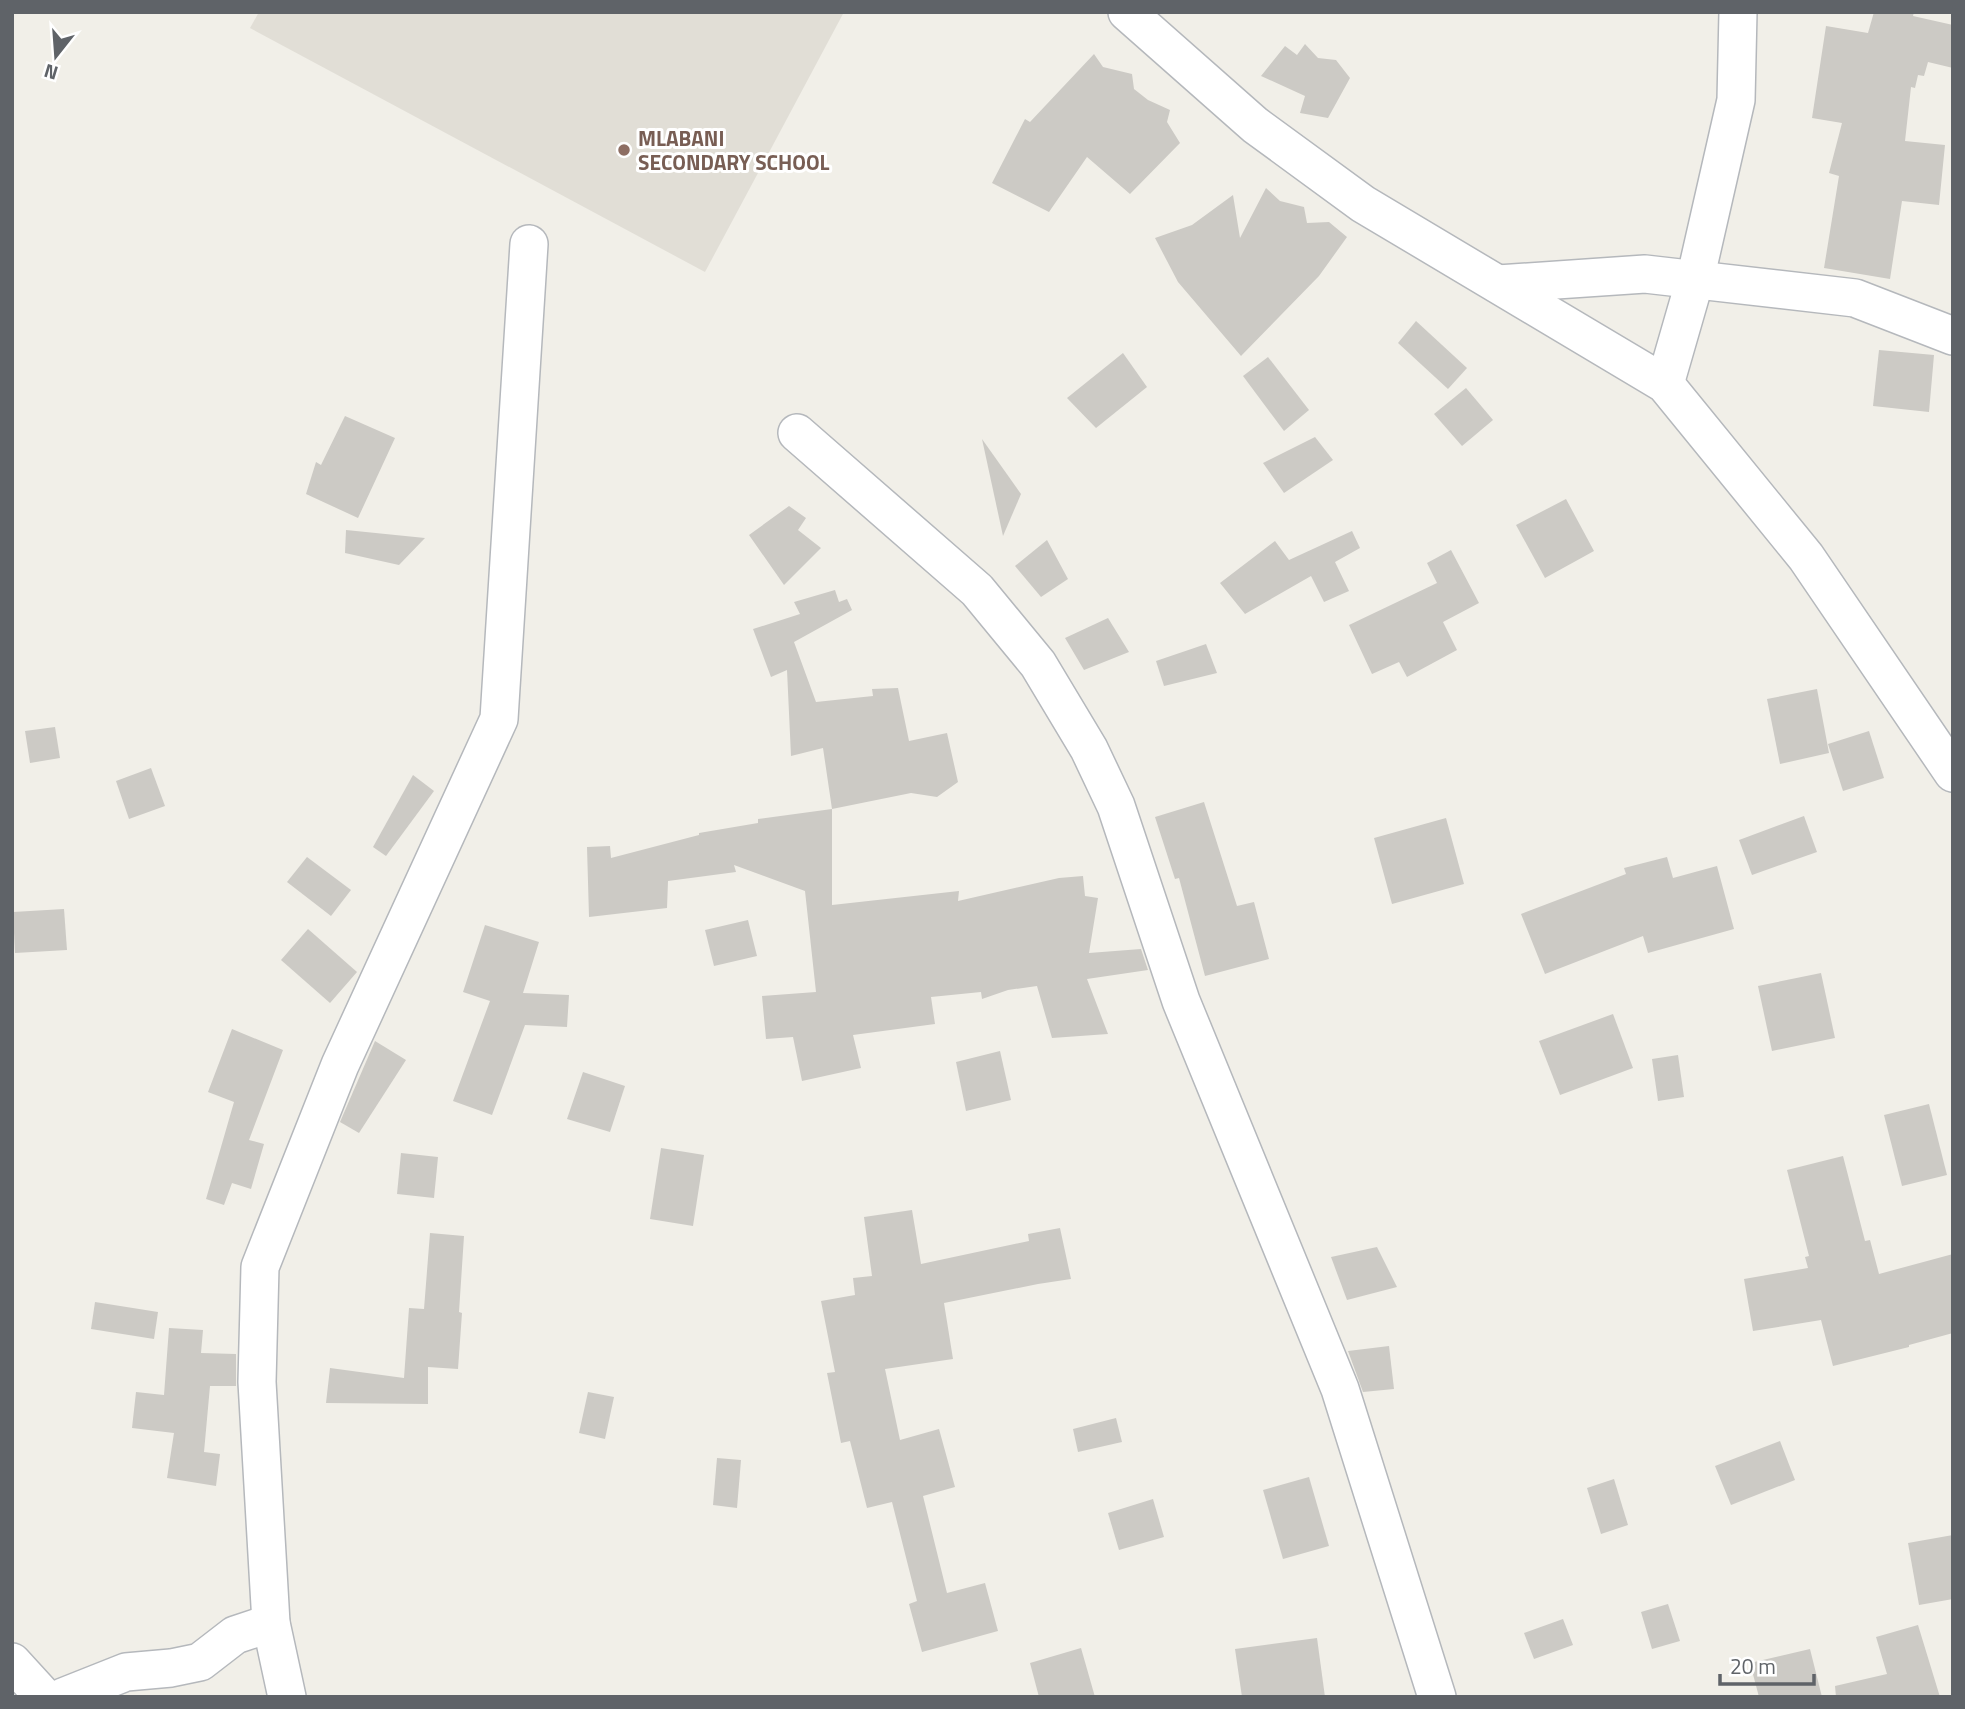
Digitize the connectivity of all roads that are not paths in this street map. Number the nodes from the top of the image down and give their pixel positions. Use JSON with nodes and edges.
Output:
{"nodes":[{"id":1,"x":1127,"y":12,"type":"edge"},
{"id":2,"x":1738,"y":12,"type":"edge"},
{"id":3,"x":528,"y":244,"type":"dead end"},
{"id":4,"x":1695,"y":280,"type":"junction"},
{"id":5,"x":1498,"y":284,"type":"junction"},
{"id":6,"x":1953,"y":336,"type":"edge"},
{"id":7,"x":1665,"y":384,"type":"junction"},
{"id":8,"x":797,"y":433,"type":"dead end"},
{"id":9,"x":1953,"y":773,"type":"edge"},
{"id":10,"x":271,"y":1623,"type":"junction"},
{"id":11,"x":12,"y":1662,"type":"edge"},
{"id":12,"x":44,"y":1697,"type":"edge"},
{"id":13,"x":63,"y":1697,"type":"edge"},
{"id":14,"x":287,"y":1697,"type":"edge"},
{"id":15,"x":1437,"y":1697,"type":"edge"}],
"edges":[{"from":1,"to":5,"type":"street"},
{"from":2,"to":4,"type":"street"},
{"from":3,"to":10,"type":"street"},
{"from":4,"to":5,"type":"street"},
{"from":4,"to":6,"type":"street"},
{"from":4,"to":7,"type":"street"},
{"from":5,"to":7,"type":"street"},
{"from":7,"to":9,"type":"street"},
{"from":8,"to":15,"type":"street"},
{"from":10,"to":13,"type":"street"},
{"from":10,"to":14,"type":"street"},
{"from":11,"to":12,"type":"street"}]}
